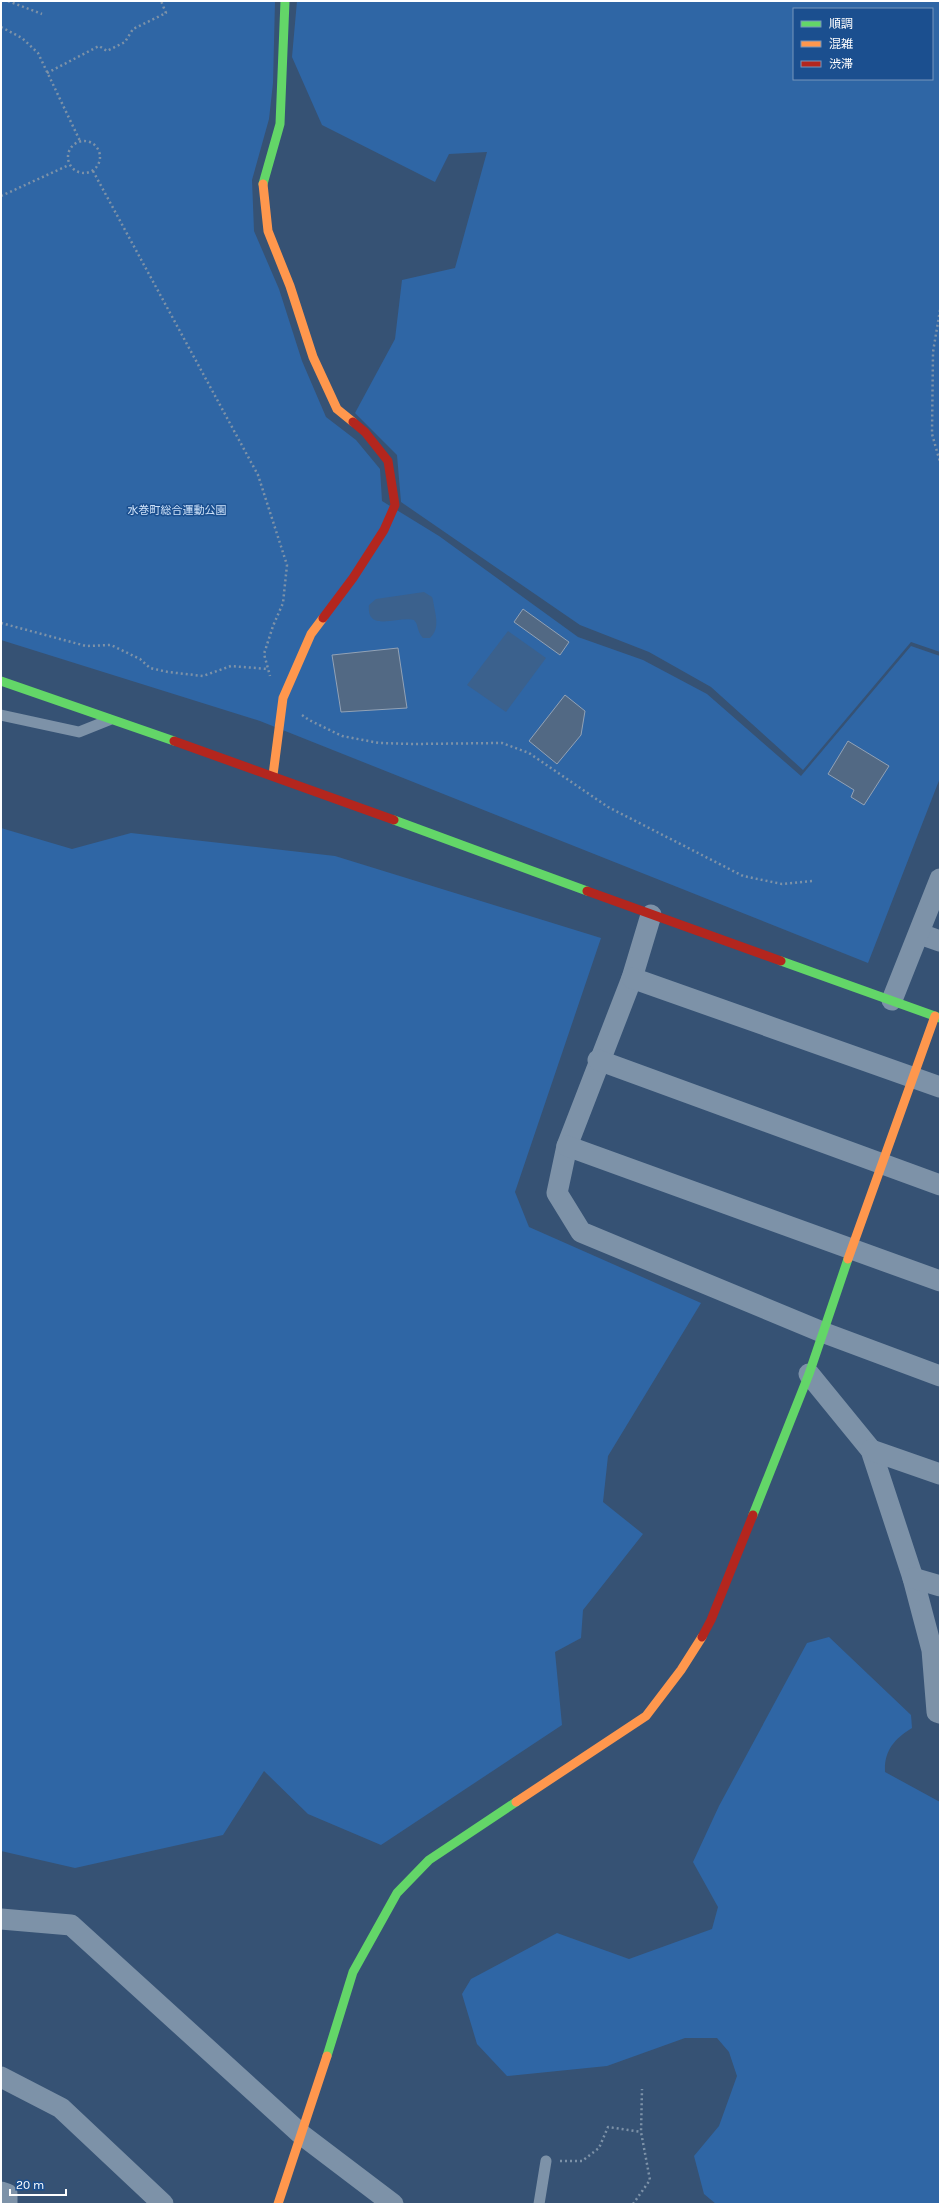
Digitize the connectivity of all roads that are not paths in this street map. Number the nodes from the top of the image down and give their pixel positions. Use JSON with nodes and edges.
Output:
{"nodes":[{"id":1,"x":285,"y":1,"type":"edge"},
{"id":2,"x":1,"y":681,"type":"edge"},
{"id":3,"x":1,"y":715,"type":"edge"},
{"id":4,"x":130,"y":727,"type":"junction"},
{"id":5,"x":273,"y":775,"type":"junction"},
{"id":6,"x":940,"y":879,"type":"edge"},
{"id":7,"x":651,"y":915,"type":"junction"},
{"id":8,"x":920,"y":934,"type":"junction"},
{"id":9,"x":940,"y":941,"type":"edge"},
{"id":10,"x":632,"y":978,"type":"junction"},
{"id":11,"x":892,"y":1000,"type":"junction"},
{"id":12,"x":937,"y":1017,"type":"edge"},
{"id":13,"x":598,"y":1060,"type":"junction"},
{"id":14,"x":913,"y":1078,"type":"junction"},
{"id":15,"x":940,"y":1087,"type":"edge"},
{"id":16,"x":567,"y":1146,"type":"junction"},
{"id":17,"x":881,"y":1164,"type":"junction"},
{"id":18,"x":940,"y":1185,"type":"edge"},
{"id":19,"x":853,"y":1249,"type":"junction"},
{"id":20,"x":940,"y":1281,"type":"edge"},
{"id":21,"x":822,"y":1332,"type":"junction"},
{"id":22,"x":809,"y":1374,"type":"junction"},
{"id":23,"x":940,"y":1376,"type":"edge"},
{"id":24,"x":871,"y":1450,"type":"junction"},
{"id":25,"x":940,"y":1474,"type":"edge"},
{"id":26,"x":913,"y":1578,"type":"junction"},
{"id":27,"x":940,"y":1586,"type":"edge"},
{"id":28,"x":940,"y":1713,"type":"edge"},
{"id":29,"x":1,"y":1919,"type":"edge"},
{"id":30,"x":1,"y":2077,"type":"edge"},
{"id":31,"x":302,"y":2135,"type":"junction"},
{"id":32,"x":546,"y":2161,"type":"road end"},
{"id":33,"x":1,"y":2192,"type":"edge"},
{"id":34,"x":7,"y":2204,"type":"edge"},
{"id":35,"x":163,"y":2204,"type":"edge"},
{"id":36,"x":278,"y":2204,"type":"edge"},
{"id":37,"x":393,"y":2204,"type":"edge"},
{"id":38,"x":539,"y":2204,"type":"edge"}],
"edges":[{"from":1,"to":5,"type":"street"},
{"from":2,"to":4,"type":"street"},
{"from":3,"to":4,"type":"lane"},
{"from":4,"to":5,"type":"street"},
{"from":5,"to":7,"type":"street"},
{"from":6,"to":8,"type":"street"},
{"from":7,"to":10,"type":"street"},
{"from":7,"to":11,"type":"street"},
{"from":8,"to":9,"type":"street"},
{"from":8,"to":11,"type":"street"},
{"from":10,"to":13,"type":"street"},
{"from":10,"to":14,"type":"street"},
{"from":11,"to":12,"type":"street"},
{"from":12,"to":14,"type":"street"},
{"from":13,"to":16,"type":"street"},
{"from":13,"to":17,"type":"street"},
{"from":14,"to":15,"type":"street"},
{"from":14,"to":17,"type":"street"},
{"from":16,"to":19,"type":"street"},
{"from":16,"to":21,"type":"street"},
{"from":17,"to":18,"type":"street"},
{"from":17,"to":19,"type":"street"},
{"from":19,"to":20,"type":"street"},
{"from":19,"to":21,"type":"street"},
{"from":21,"to":22,"type":"street"},
{"from":21,"to":23,"type":"street"},
{"from":22,"to":24,"type":"street"},
{"from":22,"to":31,"type":"street"},
{"from":24,"to":25,"type":"street"},
{"from":24,"to":26,"type":"street"},
{"from":26,"to":27,"type":"street"},
{"from":26,"to":28,"type":"street"},
{"from":29,"to":31,"type":"street"},
{"from":30,"to":35,"type":"street"},
{"from":31,"to":36,"type":"street"},
{"from":31,"to":37,"type":"street"},
{"from":32,"to":38,"type":"lane"},
{"from":33,"to":34,"type":"street"}]}
